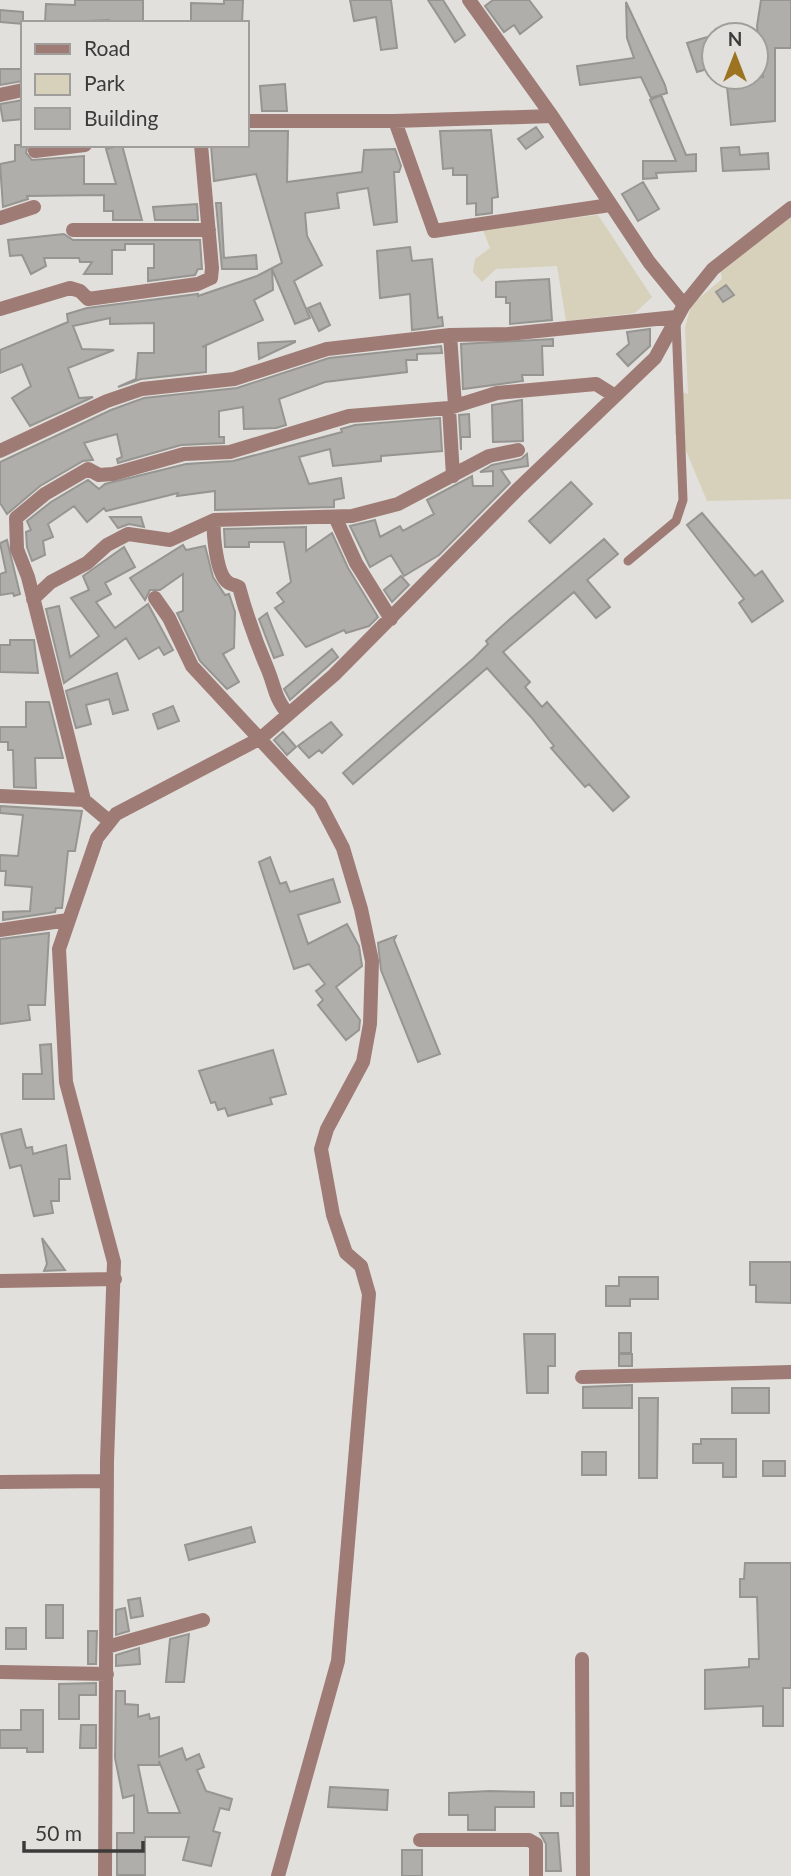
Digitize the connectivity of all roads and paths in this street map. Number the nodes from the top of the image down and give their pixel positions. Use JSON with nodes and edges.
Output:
{"nodes":[{"id":1,"x":469,"y":0,"type":"edge"},
{"id":2,"x":21,"y":90,"type":"edge"},
{"id":3,"x":0,"y":95,"type":"edge"},
{"id":4,"x":552,"y":116,"type":"junction"},
{"id":5,"x":248,"y":121,"type":"edge"},
{"id":6,"x":395,"y":121,"type":"junction"},
{"id":7,"x":69,"y":147,"type":"edge"},
{"id":8,"x":201,"y":147,"type":"edge"},
{"id":9,"x":36,"y":151,"type":"dead end"},
{"id":10,"x":610,"y":205,"type":"junction"},
{"id":11,"x":34,"y":207,"type":"dead end"},
{"id":12,"x":791,"y":208,"type":"edge"},
{"id":13,"x":0,"y":218,"type":"edge"},
{"id":14,"x":73,"y":230,"type":"dead end"},
{"id":15,"x":209,"y":230,"type":"junction"},
{"id":16,"x":0,"y":309,"type":"edge"},
{"id":17,"x":680,"y":311,"type":"junction"},
{"id":18,"x":450,"y":335,"type":"junction"},
{"id":19,"x":615,"y":396,"type":"junction"},
{"id":20,"x":452,"y":407,"type":"junction"},
{"id":21,"x":518,"y":450,"type":"dead end"},
{"id":22,"x":0,"y":452,"type":"edge"},
{"id":23,"x":453,"y":476,"type":"junction"},
{"id":24,"x":336,"y":519,"type":"junction"},
{"id":25,"x":214,"y":520,"type":"junction"},
{"id":26,"x":14,"y":526,"type":"junction"},
{"id":27,"x":0,"y":535,"type":"edge"},
{"id":28,"x":628,"y":561,"type":"dead end"},
{"id":29,"x":155,"y":598,"type":"dead end"},
{"id":30,"x":33,"y":599,"type":"junction"},
{"id":31,"x":391,"y":619,"type":"junction"},
{"id":32,"x":288,"y":715,"type":"junction"},
{"id":33,"x":261,"y":738,"type":"junction"},
{"id":34,"x":0,"y":796,"type":"edge"},
{"id":35,"x":84,"y":800,"type":"junction"},
{"id":36,"x":109,"y":821,"type":"junction"},
{"id":37,"x":68,"y":920,"type":"junction"},
{"id":38,"x":0,"y":930,"type":"edge"},
{"id":39,"x":115,"y":1279,"type":"junction"},
{"id":40,"x":0,"y":1281,"type":"edge"},
{"id":41,"x":791,"y":1372,"type":"edge"},
{"id":42,"x":582,"y":1377,"type":"dead end"},
{"id":43,"x":107,"y":1481,"type":"junction"},
{"id":44,"x":0,"y":1482,"type":"edge"},
{"id":45,"x":203,"y":1620,"type":"dead end"},
{"id":46,"x":107,"y":1647,"type":"junction"},
{"id":47,"x":582,"y":1660,"type":"dead end"},
{"id":48,"x":0,"y":1672,"type":"edge"},
{"id":49,"x":107,"y":1674,"type":"junction"},
{"id":50,"x":420,"y":1840,"type":"dead end"},
{"id":51,"x":105,"y":1876,"type":"edge"},
{"id":52,"x":278,"y":1876,"type":"edge"},
{"id":53,"x":536,"y":1876,"type":"edge"},
{"id":54,"x":583,"y":1876,"type":"edge"}],
"edges":[{"from":1,"to":4,"type":"street"},
{"from":2,"to":3,"type":"street"},
{"from":4,"to":6,"type":"street"},
{"from":4,"to":10,"type":"street"},
{"from":5,"to":6,"type":"street"},
{"from":6,"to":10,"type":"street"},
{"from":7,"to":9,"type":"street"},
{"from":8,"to":15,"type":"street"},
{"from":10,"to":17,"type":"street"},
{"from":11,"to":13,"type":"street"},
{"from":12,"to":17,"type":"street"},
{"from":14,"to":15,"type":"street"},
{"from":15,"to":16,"type":"street"},
{"from":17,"to":18,"type":"street"},
{"from":17,"to":19,"type":"street"},
{"from":17,"to":28,"type":"lane"},
{"from":18,"to":20,"type":"street"},
{"from":18,"to":22,"type":"street"},
{"from":19,"to":20,"type":"street"},
{"from":19,"to":31,"type":"street"},
{"from":20,"to":23,"type":"street"},
{"from":20,"to":26,"type":"street"},
{"from":21,"to":23,"type":"street"},
{"from":23,"to":24,"type":"street"},
{"from":24,"to":25,"type":"street"},
{"from":24,"to":31,"type":"street"},
{"from":25,"to":30,"type":"street"},
{"from":25,"to":32,"type":"street"},
{"from":26,"to":27,"type":"street"},
{"from":26,"to":30,"type":"street"},
{"from":29,"to":33,"type":"street"},
{"from":30,"to":35,"type":"street"},
{"from":31,"to":32,"type":"street"},
{"from":32,"to":33,"type":"street"},
{"from":33,"to":36,"type":"street"},
{"from":33,"to":52,"type":"street"},
{"from":34,"to":35,"type":"street"},
{"from":35,"to":36,"type":"street"},
{"from":36,"to":37,"type":"street"},
{"from":37,"to":38,"type":"street"},
{"from":37,"to":39,"type":"street"},
{"from":39,"to":40,"type":"street"},
{"from":39,"to":43,"type":"street"},
{"from":41,"to":42,"type":"street"},
{"from":43,"to":44,"type":"street"},
{"from":43,"to":46,"type":"street"},
{"from":45,"to":46,"type":"street"},
{"from":46,"to":49,"type":"street"},
{"from":47,"to":54,"type":"street"},
{"from":48,"to":49,"type":"street"},
{"from":49,"to":51,"type":"street"},
{"from":50,"to":53,"type":"street"}]}
